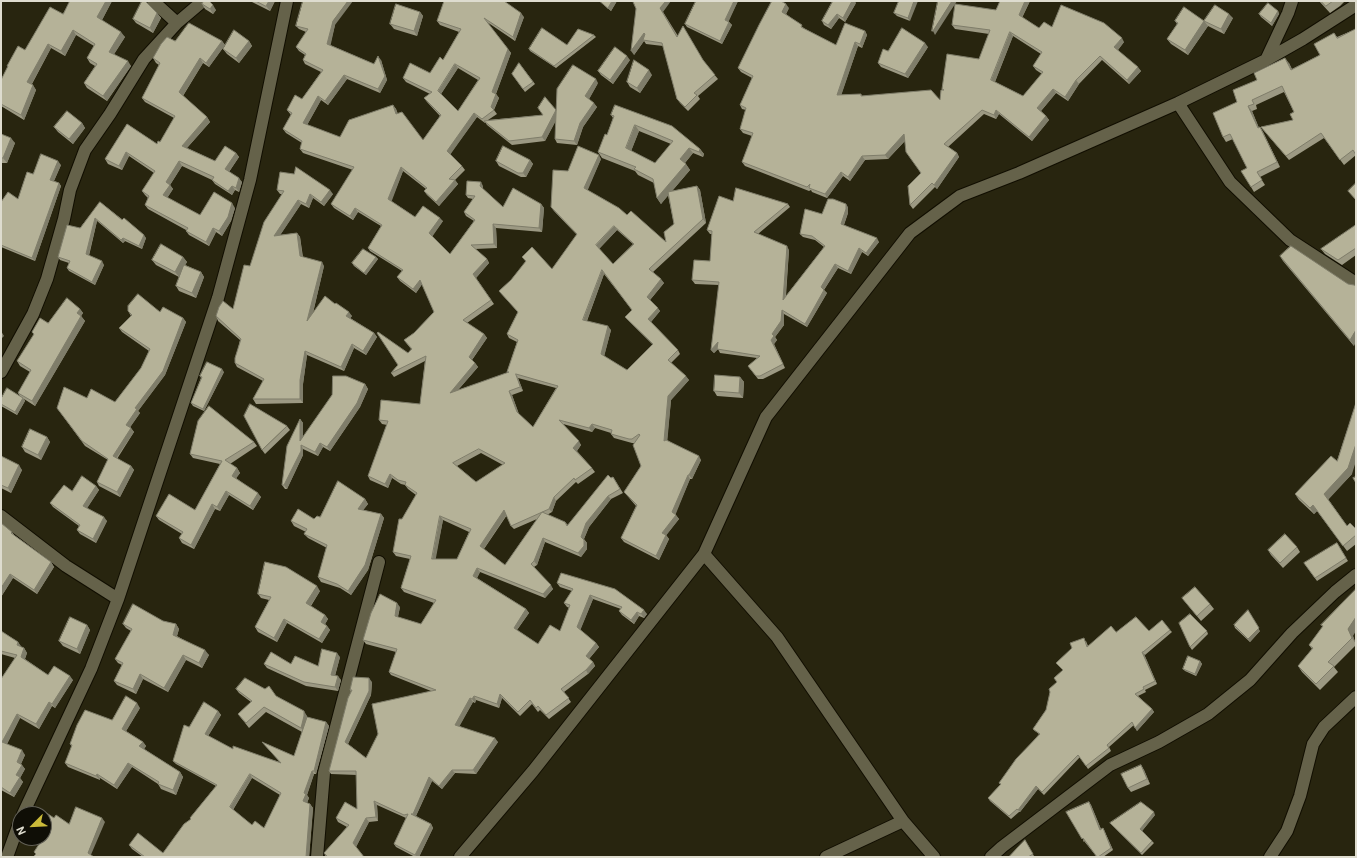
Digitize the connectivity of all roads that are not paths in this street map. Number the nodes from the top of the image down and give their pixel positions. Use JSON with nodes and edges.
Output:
{"nodes":[{"id":1,"x":153,"y":1,"type":"edge"},
{"id":2,"x":203,"y":1,"type":"edge"},
{"id":3,"x":287,"y":1,"type":"edge"},
{"id":4,"x":1292,"y":1,"type":"edge"},
{"id":5,"x":1356,"y":5,"type":"edge"},
{"id":6,"x":177,"y":23,"type":"junction"},
{"id":7,"x":1266,"y":60,"type":"junction"},
{"id":8,"x":1178,"y":103,"type":"junction"},
{"id":9,"x":1356,"y":283,"type":"edge"},
{"id":10,"x":1,"y":372,"type":"edge"},
{"id":11,"x":1,"y":516,"type":"edge"},
{"id":12,"x":704,"y":554,"type":"junction"},
{"id":13,"x":379,"y":562,"type":"dead end"},
{"id":14,"x":1356,"y":575,"type":"edge"},
{"id":15,"x":118,"y":599,"type":"junction"},
{"id":16,"x":1356,"y":697,"type":"edge"},
{"id":17,"x":27,"y":806,"type":"edge"},
{"id":18,"x":903,"y":821,"type":"junction"},
{"id":19,"x":12,"y":843,"type":"edge"},
{"id":20,"x":7,"y":857,"type":"edge"},
{"id":21,"x":317,"y":857,"type":"edge"},
{"id":22,"x":460,"y":857,"type":"edge"},
{"id":23,"x":826,"y":857,"type":"edge"},
{"id":24,"x":934,"y":857,"type":"edge"},
{"id":25,"x":992,"y":857,"type":"edge"},
{"id":26,"x":1270,"y":857,"type":"edge"}],
"edges":[{"from":1,"to":6,"type":"street"},
{"from":2,"to":6,"type":"street"},
{"from":3,"to":15,"type":"street"},
{"from":4,"to":7,"type":"street"},
{"from":5,"to":7,"type":"street"},
{"from":6,"to":10,"type":"street"},
{"from":7,"to":8,"type":"street"},
{"from":8,"to":9,"type":"street"},
{"from":8,"to":12,"type":"street"},
{"from":11,"to":15,"type":"street"},
{"from":12,"to":18,"type":"street"},
{"from":12,"to":22,"type":"street"},
{"from":13,"to":21,"type":"street"},
{"from":14,"to":25,"type":"street"},
{"from":15,"to":17,"type":"street"},
{"from":16,"to":26,"type":"street"},
{"from":18,"to":23,"type":"street"},
{"from":18,"to":24,"type":"street"},
{"from":19,"to":20,"type":"street"}]}
